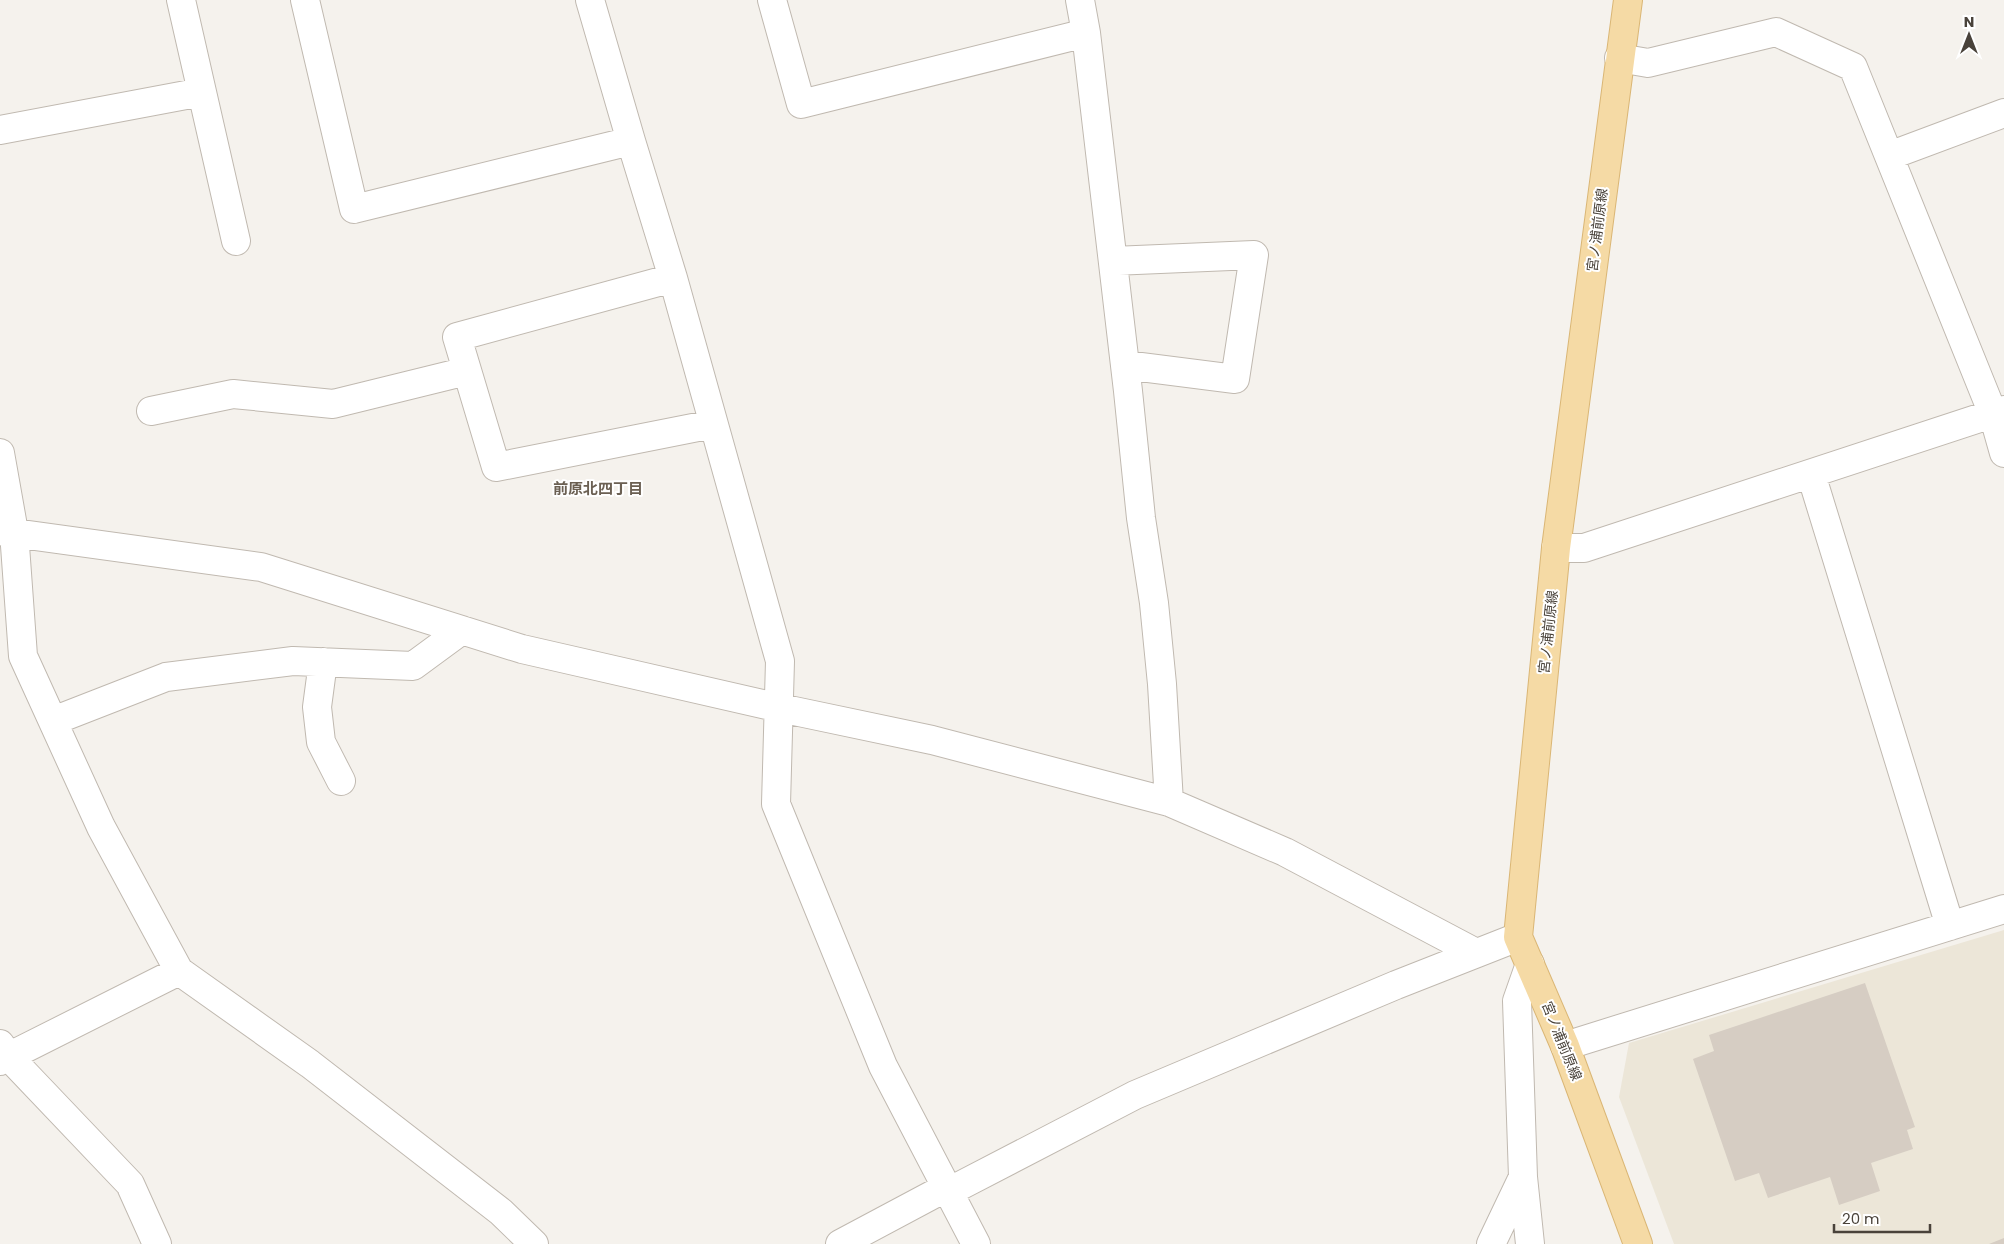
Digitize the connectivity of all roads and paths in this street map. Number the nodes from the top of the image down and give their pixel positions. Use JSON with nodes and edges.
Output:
{"nodes":[{"id":1,"x":182,"y":0,"type":"edge"},
{"id":2,"x":305,"y":0,"type":"edge"},
{"id":3,"x":590,"y":0,"type":"edge"},
{"id":4,"x":772,"y":0,"type":"edge"},
{"id":5,"x":1080,"y":0,"type":"edge"},
{"id":6,"x":1628,"y":0,"type":"edge"},
{"id":7,"x":1086,"y":33,"type":"junction"},
{"id":8,"x":1619,"y":58,"type":"junction"},
{"id":9,"x":202,"y":92,"type":"junction"},
{"id":10,"x":2004,"y":113,"type":"edge"},
{"id":11,"x":0,"y":130,"type":"edge"},
{"id":12,"x":630,"y":141,"type":"junction"},
{"id":13,"x":1889,"y":156,"type":"junction"},
{"id":14,"x":236,"y":241,"type":"dead end"},
{"id":15,"x":1113,"y":261,"type":"junction"},
{"id":16,"x":673,"y":278,"type":"junction"},
{"id":17,"x":1125,"y":365,"type":"junction"},
{"id":18,"x":467,"y":371,"type":"junction"},
{"id":19,"x":151,"y":411,"type":"dead end"},
{"id":20,"x":1999,"y":412,"type":"edge"},
{"id":21,"x":713,"y":424,"type":"junction"},
{"id":22,"x":0,"y":453,"type":"edge"},
{"id":23,"x":2004,"y":453,"type":"edge"},
{"id":24,"x":1811,"y":474,"type":"junction"},
{"id":25,"x":7,"y":531,"type":"edge"},
{"id":26,"x":1556,"y":548,"type":"junction"},
{"id":27,"x":462,"y":630,"type":"junction"},
{"id":28,"x":323,"y":662,"type":"junction"},
{"id":29,"x":780,"y":708,"type":"junction"},
{"id":30,"x":53,"y":722,"type":"junction"},
{"id":31,"x":341,"y":781,"type":"dead end"},
{"id":32,"x":1169,"y":802,"type":"junction"},
{"id":33,"x":2004,"y":909,"type":"edge"},
{"id":34,"x":1950,"y":926,"type":"junction"},
{"id":35,"x":1518,"y":937,"type":"junction"},
{"id":36,"x":1476,"y":953,"type":"junction"},
{"id":37,"x":1530,"y":964,"type":"junction"},
{"id":38,"x":179,"y":971,"type":"junction"},
{"id":39,"x":1565,"y":1046,"type":"junction"},
{"id":40,"x":3,"y":1054,"type":"edge"},
{"id":41,"x":1523,"y":1177,"type":"junction"},
{"id":42,"x":948,"y":1187,"type":"junction"},
{"id":43,"x":157,"y":1244,"type":"edge"},
{"id":44,"x":534,"y":1244,"type":"edge"},
{"id":45,"x":840,"y":1244,"type":"edge"},
{"id":46,"x":976,"y":1244,"type":"edge"},
{"id":47,"x":1491,"y":1244,"type":"edge"},
{"id":48,"x":1530,"y":1244,"type":"edge"},
{"id":49,"x":1638,"y":1244,"type":"edge"}],
"edges":[{"from":1,"to":9,"type":"street"},
{"from":2,"to":12,"type":"street"},
{"from":3,"to":12,"type":"street"},
{"from":4,"to":7,"type":"street"},
{"from":5,"to":7,"type":"street"},
{"from":6,"to":8,"type":"main road","name":"宮ノ浦前原線"},
{"from":7,"to":15,"type":"street"},
{"from":8,"to":13,"type":"street"},
{"from":8,"to":26,"type":"main road","name":"宮ノ浦前原線"},
{"from":9,"to":11,"type":"street"},
{"from":9,"to":14,"type":"street"},
{"from":10,"to":13,"type":"street"},
{"from":12,"to":16,"type":"street"},
{"from":13,"to":20,"type":"street"},
{"from":15,"to":17,"type":"street"},
{"from":15,"to":17,"type":"street"},
{"from":16,"to":18,"type":"street"},
{"from":16,"to":21,"type":"street"},
{"from":17,"to":32,"type":"street"},
{"from":18,"to":19,"type":"street"},
{"from":18,"to":21,"type":"street"},
{"from":20,"to":23,"type":"street"},
{"from":20,"to":24,"type":"street"},
{"from":21,"to":29,"type":"street"},
{"from":22,"to":25,"type":"street"},
{"from":24,"to":26,"type":"street"},
{"from":24,"to":34,"type":"street"},
{"from":25,"to":27,"type":"street"},
{"from":25,"to":30,"type":"street"},
{"from":26,"to":35,"type":"main road","name":"宮ノ浦前原線"},
{"from":27,"to":28,"type":"street"},
{"from":27,"to":29,"type":"street"},
{"from":28,"to":30,"type":"street"},
{"from":28,"to":31,"type":"street"},
{"from":29,"to":32,"type":"street"},
{"from":29,"to":42,"type":"street"},
{"from":30,"to":38,"type":"street"},
{"from":32,"to":36,"type":"street"},
{"from":33,"to":34,"type":"street"},
{"from":34,"to":39,"type":"street"},
{"from":35,"to":36,"type":"street"},
{"from":35,"to":37,"type":"main road","name":"宮ノ浦前原線"},
{"from":36,"to":42,"type":"street"},
{"from":37,"to":39,"type":"main road","name":"宮ノ浦前原線"},
{"from":37,"to":41,"type":"street"},
{"from":38,"to":40,"type":"street"},
{"from":38,"to":44,"type":"street"},
{"from":39,"to":49,"type":"main road","name":"宮ノ浦前原線"},
{"from":40,"to":43,"type":"street"},
{"from":41,"to":47,"type":"street"},
{"from":41,"to":48,"type":"street"},
{"from":42,"to":45,"type":"street"},
{"from":42,"to":46,"type":"street"}]}
